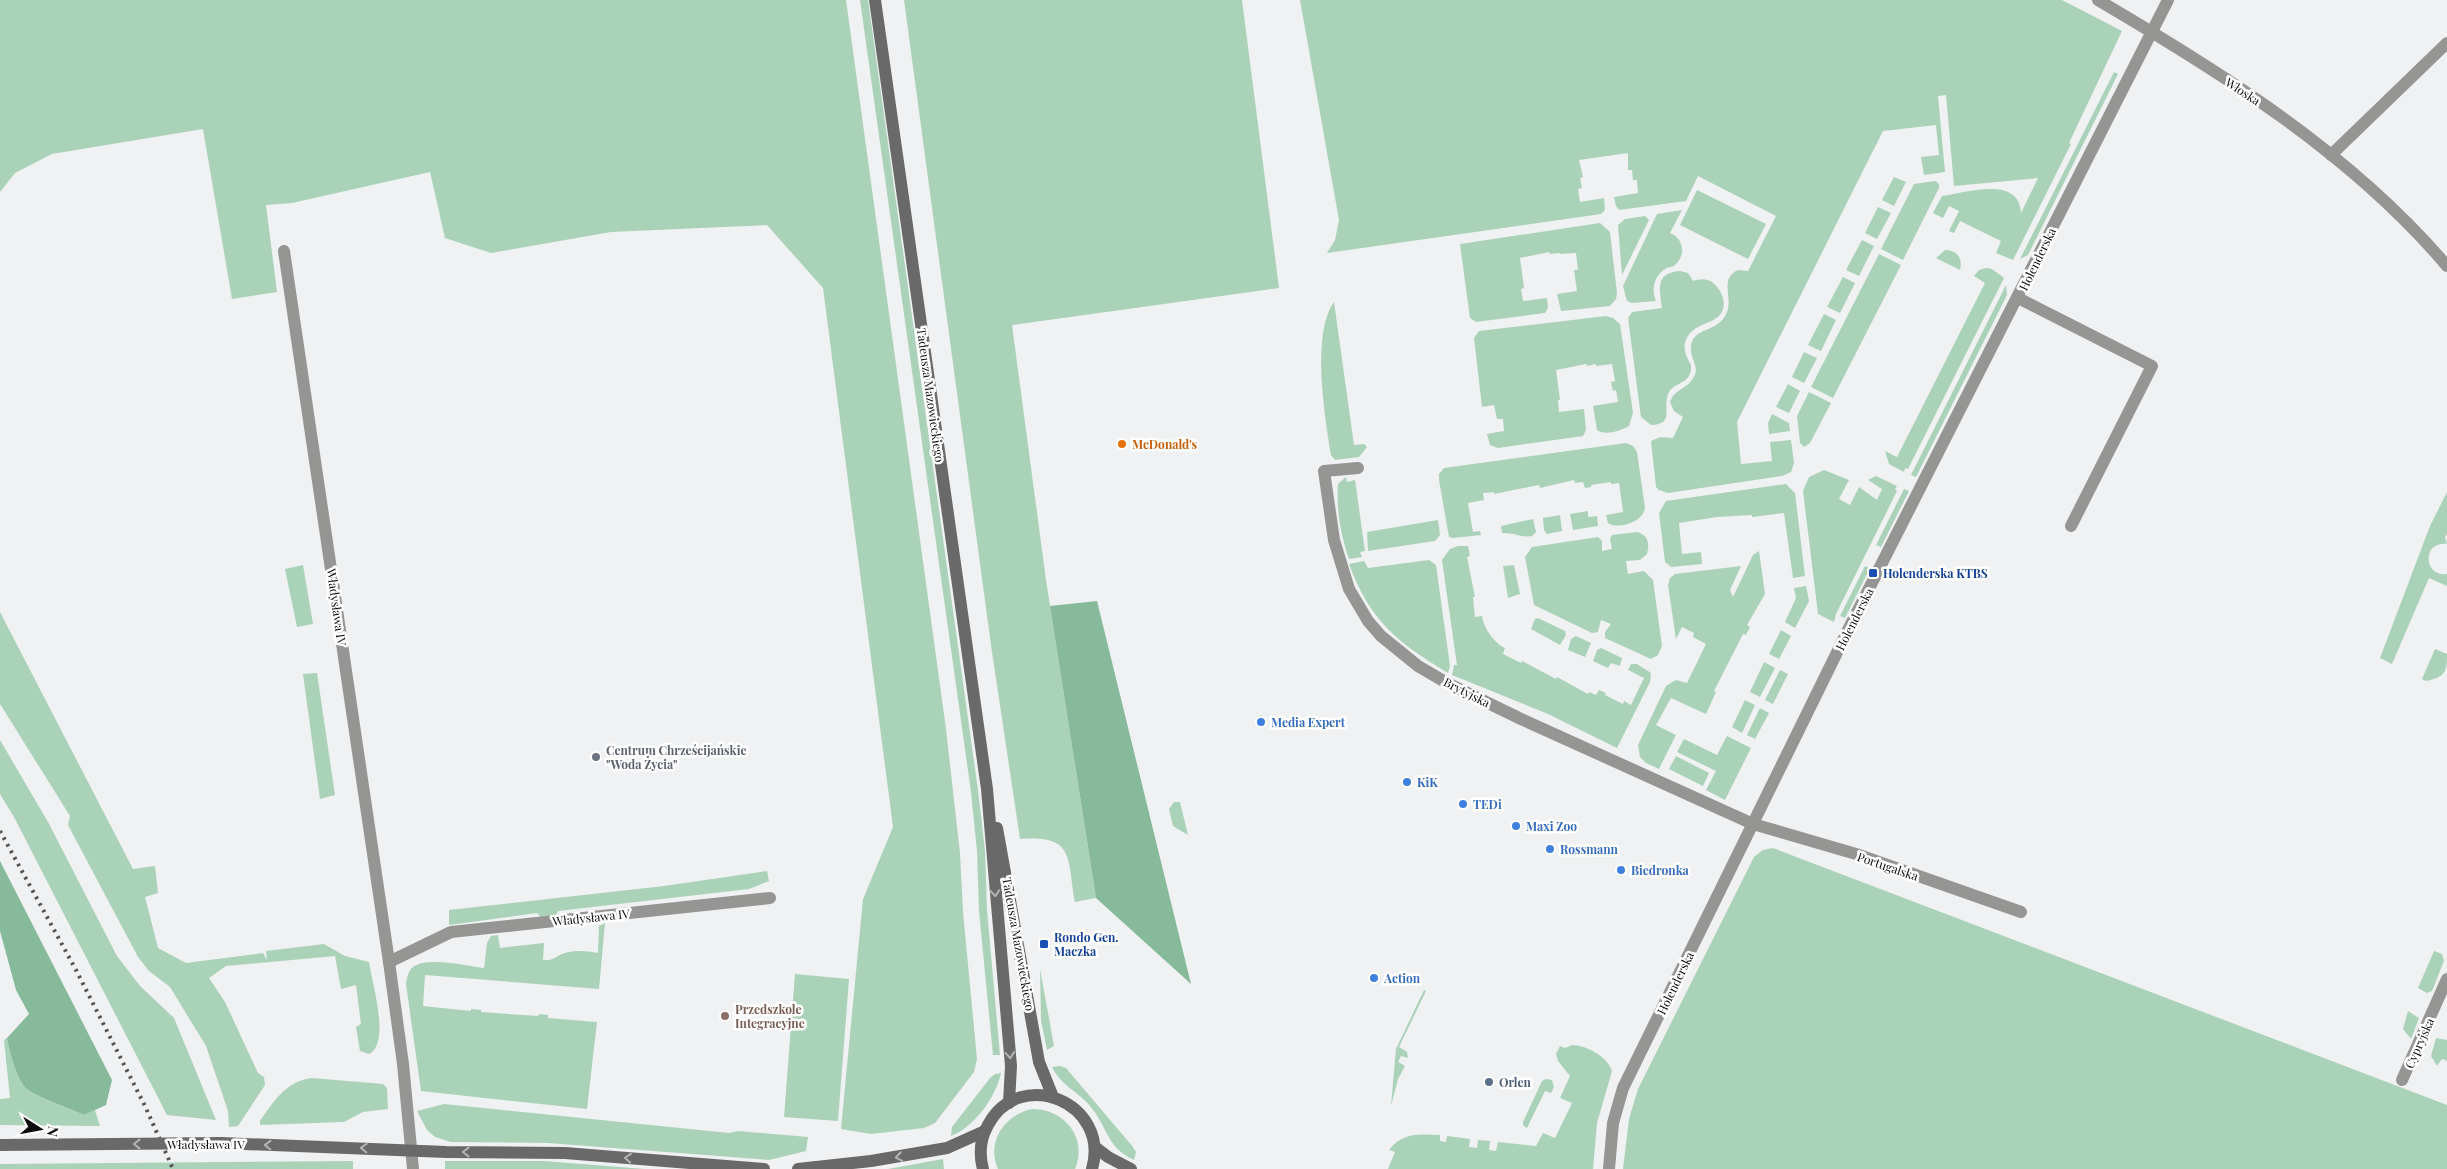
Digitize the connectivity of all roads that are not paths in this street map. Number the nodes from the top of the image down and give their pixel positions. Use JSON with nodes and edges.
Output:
{"nodes":[{"id":1,"x":876,"y":0,"type":"edge"},
{"id":2,"x":2098,"y":0,"type":"edge"},
{"id":3,"x":2168,"y":0,"type":"edge"},
{"id":4,"x":2150,"y":33,"type":"junction"},
{"id":5,"x":2447,"y":43,"type":"edge"},
{"id":6,"x":2331,"y":155,"type":"junction"},
{"id":7,"x":284,"y":251,"type":"dead end"},
{"id":8,"x":2447,"y":266,"type":"edge"},
{"id":9,"x":2018,"y":298,"type":"junction"},
{"id":10,"x":1358,"y":468,"type":"dead end"},
{"id":11,"x":2071,"y":526,"type":"dead end"},
{"id":12,"x":987,"y":789,"type":"junction"},
{"id":13,"x":1753,"y":824,"type":"junction"},
{"id":14,"x":770,"y":898,"type":"dead end"},
{"id":15,"x":2021,"y":912,"type":"dead end"},
{"id":16,"x":388,"y":962,"type":"junction"},
{"id":17,"x":2447,"y":979,"type":"edge"},
{"id":18,"x":2402,"y":1080,"type":"dead end"},
{"id":19,"x":1053,"y":1097,"type":"junction"},
{"id":20,"x":1009,"y":1103,"type":"junction"},
{"id":21,"x":985,"y":1131,"type":"junction"},
{"id":22,"x":0,"y":1144,"type":"edge"},
{"id":23,"x":1095,"y":1147,"type":"junction"},
{"id":24,"x":412,"y":1151,"type":"junction"},
{"id":25,"x":414,"y":1169,"type":"edge"},
{"id":26,"x":764,"y":1169,"type":"edge"},
{"id":27,"x":798,"y":1169,"type":"edge"},
{"id":28,"x":983,"y":1169,"type":"edge"},
{"id":29,"x":1092,"y":1169,"type":"edge"},
{"id":30,"x":1131,"y":1169,"type":"edge"},
{"id":31,"x":1609,"y":1169,"type":"edge"}],
"edges":[{"from":1,"to":12,"type":"main road","name":"Tadeusza Mazowieckiego"},
{"from":2,"to":4,"type":"street","name":"Włoska"},
{"from":3,"to":4,"type":"street","name":"Holenderska"},
{"from":4,"to":6,"type":"street","name":"Włoska"},
{"from":4,"to":9,"type":"street","name":"Holenderska"},
{"from":5,"to":6,"type":"street"},
{"from":6,"to":8,"type":"street","name":"Włoska"},
{"from":7,"to":16,"type":"street","name":"Władysława IV"},
{"from":9,"to":11,"type":"street"},
{"from":9,"to":13,"type":"street","name":"Holenderska"},
{"from":10,"to":13,"type":"street","name":"Brytyjska"},
{"from":12,"to":19,"type":"main road","name":"Tadeusza Mazowieckiego"},
{"from":12,"to":20,"type":"main road","name":"Tadeusza Mazowieckiego","one_way":true},
{"from":13,"to":15,"type":"street","name":"Portugalska"},
{"from":13,"to":31,"type":"street","name":"Holenderska"},
{"from":14,"to":16,"type":"street","name":"Władysława IV"},
{"from":16,"to":24,"type":"street","name":"Władysława IV"},
{"from":17,"to":18,"type":"street","name":"Cypryjska"},
{"from":19,"to":20,"type":"main road"},
{"from":19,"to":23,"type":"main road"},
{"from":20,"to":21,"type":"main road"},
{"from":21,"to":27,"type":"main road","one_way":true},
{"from":21,"to":28,"type":"main road"},
{"from":24,"to":22,"type":"main road","name":"Władysława IV","one_way":true,"bridge":true},
{"from":23,"to":29,"type":"main road"},
{"from":23,"to":30,"type":"main road"},
{"from":24,"to":25,"type":"street"},
{"from":26,"to":24,"type":"main road","name":"Władysława IV","one_way":true}]}
